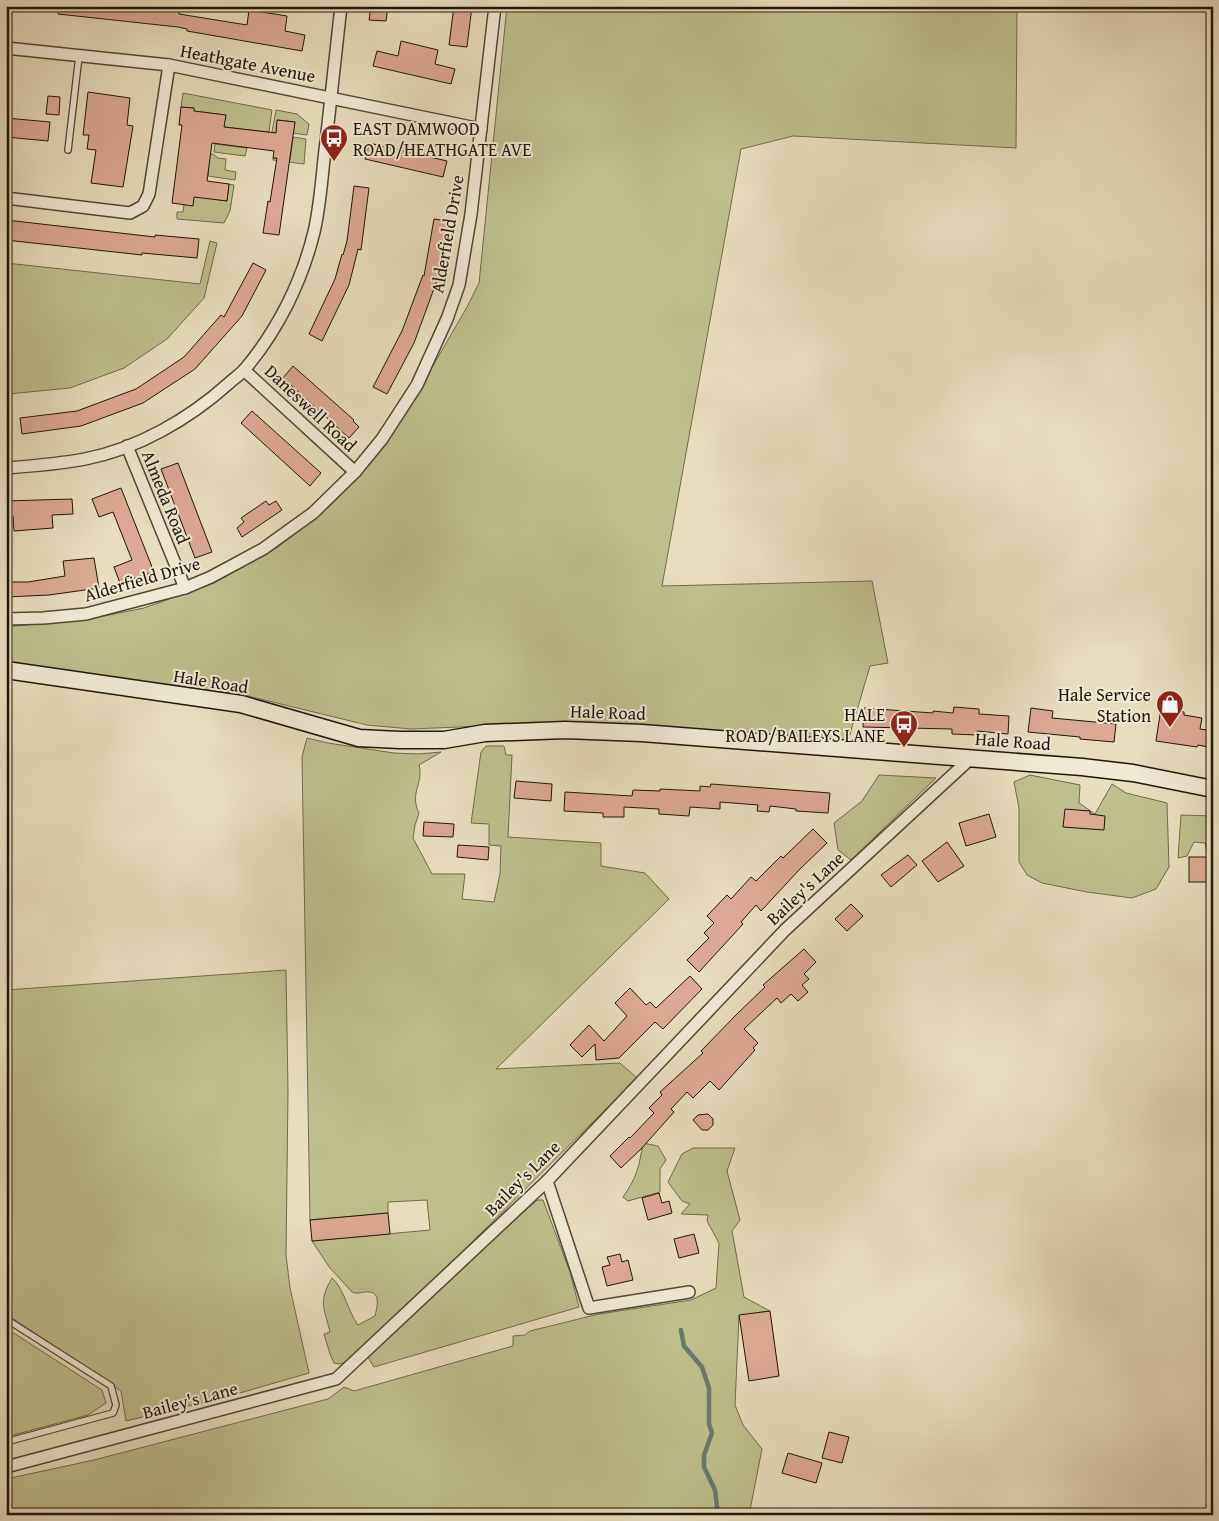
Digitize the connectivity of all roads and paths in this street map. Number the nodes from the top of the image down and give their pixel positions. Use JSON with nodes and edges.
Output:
{"nodes":[{"id":1,"x":341,"y":6,"type":"edge"},
{"id":2,"x":495,"y":6,"type":"edge"},
{"id":3,"x":6,"y":48,"type":"edge"},
{"id":4,"x":79,"y":56,"type":"junction"},
{"id":5,"x":169,"y":65,"type":"junction"},
{"id":6,"x":332,"y":98,"type":"junction"},
{"id":7,"x":481,"y":129,"type":"junction"},
{"id":8,"x":68,"y":150,"type":"dead end"},
{"id":9,"x":6,"y":198,"type":"edge"},
{"id":10,"x":244,"y":370,"type":"junction"},
{"id":11,"x":127,"y":446,"type":"junction"},
{"id":12,"x":6,"y":468,"type":"edge"},
{"id":13,"x":354,"y":472,"type":"junction"},
{"id":14,"x":185,"y":588,"type":"junction"},
{"id":15,"x":6,"y":619,"type":"edge"},
{"id":16,"x":6,"y":670,"type":"edge"},
{"id":17,"x":971,"y":758,"type":"junction"},
{"id":18,"x":1213,"y":789,"type":"edge"},
{"id":19,"x":547,"y":1181,"type":"junction"},
{"id":20,"x":689,"y":1292,"type":"dead end"},
{"id":21,"x":6,"y":1319,"type":"edge"},
{"id":22,"x":6,"y":1442,"type":"edge"},
{"id":23,"x":6,"y":1467,"type":"edge"}],
"edges":[{"from":1,"to":6,"type":"street"},
{"from":2,"to":7,"type":"street","name":"Alderfield Drive"},
{"from":3,"to":4,"type":"street","name":"Heathgate Avenue"},
{"from":4,"to":5,"type":"street","name":"Heathgate Avenue"},
{"from":4,"to":8,"type":"lane"},
{"from":5,"to":6,"type":"street","name":"Heathgate Avenue"},
{"from":5,"to":9,"type":"street"},
{"from":6,"to":7,"type":"street","name":"Heathgate Avenue"},
{"from":6,"to":10,"type":"street"},
{"from":7,"to":13,"type":"street","name":"Alderfield Drive"},
{"from":10,"to":11,"type":"street"},
{"from":10,"to":13,"type":"street","name":"Daneswell Road"},
{"from":11,"to":12,"type":"street"},
{"from":11,"to":14,"type":"street","name":"Almeda Road"},
{"from":13,"to":14,"type":"street","name":"Alderfield Drive"},
{"from":14,"to":15,"type":"street","name":"Alderfield Drive"},
{"from":16,"to":17,"type":"street","name":"Hale Road"},
{"from":17,"to":18,"type":"street","name":"Hale Road"},
{"from":17,"to":19,"type":"street","name":"Bailey's Lane"},
{"from":19,"to":20,"type":"street"},
{"from":19,"to":23,"type":"street","name":"Bailey's Lane"},
{"from":21,"to":22,"type":"lane"}]}
